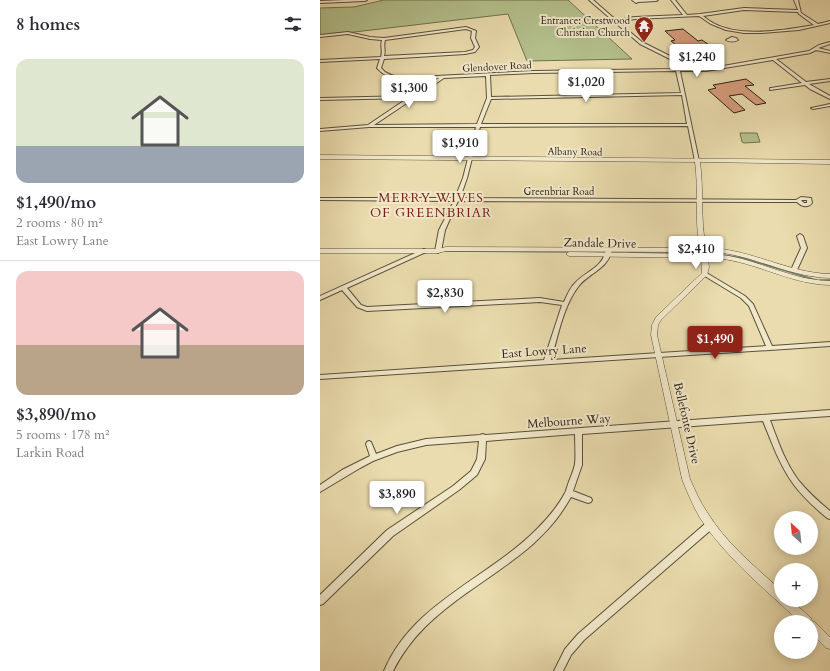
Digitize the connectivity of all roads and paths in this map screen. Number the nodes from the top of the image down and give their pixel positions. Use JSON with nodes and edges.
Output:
{"nodes":[{"id":1,"x":365,"y":0,"type":"edge"},
{"id":2,"x":591,"y":0,"type":"edge"},
{"id":3,"x":634,"y":0,"type":"edge"},
{"id":4,"x":638,"y":0,"type":"edge"},
{"id":5,"x":656,"y":0,"type":"edge"},
{"id":6,"x":673,"y":0,"type":"edge"},
{"id":7,"x":796,"y":0,"type":"edge"},
{"id":8,"x":348,"y":1,"type":"edge"},
{"id":9,"x":320,"y":2,"type":"edge"},
{"id":10,"x":798,"y":11,"type":"junction"},
{"id":11,"x":700,"y":15,"type":"junction"},
{"id":12,"x":686,"y":16,"type":"junction"},
{"id":13,"x":615,"y":21,"type":"junction"},
{"id":14,"x":830,"y":22,"type":"edge"},
{"id":15,"x":818,"y":25,"type":"junction"},
{"id":16,"x":736,"y":31,"type":"junction"},
{"id":17,"x":320,"y":36,"type":"edge"},
{"id":18,"x":733,"y":38,"type":"dead end"},
{"id":19,"x":384,"y":39,"type":"junction"},
{"id":20,"x":830,"y":43,"type":"edge"},
{"id":21,"x":816,"y":49,"type":"junction"},
{"id":22,"x":830,"y":52,"type":"edge"},
{"id":23,"x":381,"y":57,"type":"junction"},
{"id":24,"x":774,"y":59,"type":"junction"},
{"id":25,"x":320,"y":61,"type":"edge"},
{"id":26,"x":678,"y":70,"type":"junction"},
{"id":27,"x":488,"y":74,"type":"junction"},
{"id":28,"x":442,"y":77,"type":"junction"},
{"id":29,"x":830,"y":80,"type":"edge"},
{"id":30,"x":806,"y":84,"type":"junction"},
{"id":31,"x":771,"y":89,"type":"dead end"},
{"id":32,"x":684,"y":94,"type":"junction"},
{"id":33,"x":411,"y":97,"type":"junction"},
{"id":34,"x":489,"y":98,"type":"junction"},
{"id":35,"x":830,"y":98,"type":"edge"},
{"id":36,"x":320,"y":99,"type":"edge"},
{"id":37,"x":830,"y":105,"type":"edge"},
{"id":38,"x":813,"y":108,"type":"dead end"},
{"id":39,"x":690,"y":125,"type":"junction"},
{"id":40,"x":369,"y":126,"type":"junction"},
{"id":41,"x":478,"y":127,"type":"junction"},
{"id":42,"x":320,"y":130,"type":"edge"},
{"id":43,"x":320,"y":157,"type":"edge"},
{"id":44,"x":470,"y":158,"type":"junction"},
{"id":45,"x":697,"y":161,"type":"junction"},
{"id":46,"x":830,"y":162,"type":"edge"},
{"id":47,"x":320,"y":199,"type":"edge"},
{"id":48,"x":456,"y":199,"type":"junction"},
{"id":49,"x":700,"y":201,"type":"junction"},
{"id":50,"x":799,"y":201,"type":"dead end"},
{"id":51,"x":800,"y":236,"type":"dead end"},
{"id":52,"x":320,"y":251,"type":"edge"},
{"id":53,"x":424,"y":251,"type":"junction"},
{"id":54,"x":438,"y":251,"type":"junction"},
{"id":55,"x":609,"y":252,"type":"junction"},
{"id":56,"x":705,"y":252,"type":"junction"},
{"id":57,"x":794,"y":270,"type":"junction"},
{"id":58,"x":705,"y":274,"type":"junction"},
{"id":59,"x":830,"y":276,"type":"edge"},
{"id":60,"x":830,"y":283,"type":"edge"},
{"id":61,"x":343,"y":287,"type":"junction"},
{"id":62,"x":320,"y":298,"type":"edge"},
{"id":63,"x":566,"y":304,"type":"junction"},
{"id":64,"x":830,"y":344,"type":"edge"},
{"id":65,"x":770,"y":348,"type":"junction"},
{"id":66,"x":658,"y":355,"type":"junction"},
{"id":67,"x":547,"y":362,"type":"junction"},
{"id":68,"x":320,"y":377,"type":"edge"},
{"id":69,"x":830,"y":413,"type":"edge"},
{"id":70,"x":766,"y":417,"type":"junction"},
{"id":71,"x":673,"y":424,"type":"junction"},
{"id":72,"x":579,"y":431,"type":"junction"},
{"id":73,"x":483,"y":437,"type":"junction"},
{"id":74,"x":369,"y":444,"type":"dead end"},
{"id":75,"x":374,"y":457,"type":"junction"},
{"id":76,"x":320,"y":489,"type":"edge"},
{"id":77,"x":570,"y":493,"type":"junction"},
{"id":78,"x":588,"y":500,"type":"dead end"},
{"id":79,"x":830,"y":516,"type":"edge"},
{"id":80,"x":709,"y":526,"type":"junction"},
{"id":81,"x":774,"y":590,"type":"edge"},
{"id":82,"x":320,"y":601,"type":"edge"},
{"id":83,"x":791,"y":607,"type":"edge"},
{"id":84,"x":800,"y":615,"type":"edge"},
{"id":85,"x":818,"y":633,"type":"edge"},
{"id":86,"x":830,"y":644,"type":"edge"},
{"id":87,"x":388,"y":671,"type":"edge"},
{"id":88,"x":558,"y":671,"type":"edge"}],
"edges":[{"from":1,"to":8,"type":"street"},
{"from":2,"to":13,"type":"street"},
{"from":3,"to":4,"type":"street"},
{"from":4,"to":5,"type":"street"},
{"from":6,"to":12,"type":"street"},
{"from":7,"to":10,"type":"street"},
{"from":8,"to":9,"type":"street"},
{"from":10,"to":11,"type":"street"},
{"from":10,"to":15,"type":"street"},
{"from":11,"to":12,"type":"street"},
{"from":11,"to":16,"type":"street"},
{"from":12,"to":13,"type":"street"},
{"from":13,"to":26,"type":"street"},
{"from":14,"to":15,"type":"street"},
{"from":15,"to":16,"type":"street"},
{"from":16,"to":18,"type":"street"},
{"from":17,"to":19,"type":"street"},
{"from":19,"to":23,"type":"street"},
{"from":19,"to":23,"type":"street"},
{"from":20,"to":21,"type":"street","name":"Glendover Road"},
{"from":21,"to":22,"type":"street"},
{"from":21,"to":24,"type":"street","name":"Glendover Road"},
{"from":23,"to":25,"type":"street"},
{"from":23,"to":28,"type":"street"},
{"from":24,"to":26,"type":"street","name":"Glendover Road"},
{"from":24,"to":30,"type":"street"},
{"from":26,"to":27,"type":"street","name":"Glendover Road"},
{"from":26,"to":32,"type":"street"},
{"from":27,"to":28,"type":"street","name":"Glendover Road"},
{"from":27,"to":34,"type":"street"},
{"from":28,"to":33,"type":"street","name":"Glendover Road"},
{"from":29,"to":30,"type":"street"},
{"from":30,"to":31,"type":"street"},
{"from":30,"to":35,"type":"street"},
{"from":32,"to":34,"type":"street"},
{"from":32,"to":39,"type":"street"},
{"from":33,"to":36,"type":"street"},
{"from":33,"to":40,"type":"street","name":"Glendover Road"},
{"from":34,"to":41,"type":"street"},
{"from":37,"to":38,"type":"street"},
{"from":39,"to":41,"type":"street"},
{"from":39,"to":45,"type":"street"},
{"from":40,"to":41,"type":"street"},
{"from":40,"to":42,"type":"street"},
{"from":41,"to":44,"type":"street"},
{"from":43,"to":44,"type":"street","name":"Albany Road"},
{"from":44,"to":45,"type":"street","name":"Albany Road"},
{"from":44,"to":48,"type":"street"},
{"from":45,"to":46,"type":"street","name":"Albany Road"},
{"from":45,"to":49,"type":"street"},
{"from":47,"to":48,"type":"street","name":"Greenbriar Road"},
{"from":48,"to":49,"type":"street","name":"Greenbriar Road"},
{"from":48,"to":54,"type":"street"},
{"from":49,"to":50,"type":"street","name":"Greenbriar Road"},
{"from":49,"to":56,"type":"street"},
{"from":51,"to":57,"type":"street"},
{"from":52,"to":53,"type":"street","name":"Zandale Drive"},
{"from":53,"to":54,"type":"street","name":"Zandale Drive"},
{"from":53,"to":61,"type":"street"},
{"from":54,"to":55,"type":"street","name":"Zandale Drive"},
{"from":55,"to":56,"type":"street","name":"Zandale Drive"},
{"from":55,"to":63,"type":"street"},
{"from":56,"to":57,"type":"street","name":"Zandale Drive"},
{"from":56,"to":58,"type":"street"},
{"from":56,"to":60,"type":"street","name":"Zandale Drive"},
{"from":57,"to":59,"type":"street","name":"Zandale Drive"},
{"from":58,"to":65,"type":"street"},
{"from":58,"to":66,"type":"street","name":"Bellefonte Drive"},
{"from":61,"to":62,"type":"street"},
{"from":61,"to":63,"type":"street"},
{"from":63,"to":67,"type":"street"},
{"from":64,"to":65,"type":"street","name":"East Lowry Lane"},
{"from":65,"to":66,"type":"street","name":"East Lowry Lane"},
{"from":66,"to":67,"type":"street","name":"East Lowry Lane"},
{"from":66,"to":71,"type":"street","name":"Bellefonte Drive"},
{"from":67,"to":68,"type":"street","name":"East Lowry Lane"},
{"from":69,"to":70,"type":"street","name":"Melbourne Way"},
{"from":70,"to":71,"type":"street","name":"Melbourne Way"},
{"from":70,"to":79,"type":"street"},
{"from":71,"to":72,"type":"street","name":"Melbourne Way"},
{"from":71,"to":80,"type":"street","name":"Bellefonte Drive"},
{"from":72,"to":73,"type":"street","name":"Melbourne Way"},
{"from":72,"to":77,"type":"street"},
{"from":73,"to":75,"type":"street","name":"Melbourne Way"},
{"from":73,"to":82,"type":"street"},
{"from":74,"to":75,"type":"street"},
{"from":75,"to":76,"type":"street","name":"Melbourne Way"},
{"from":77,"to":78,"type":"street"},
{"from":77,"to":87,"type":"street"},
{"from":80,"to":81,"type":"street","name":"Bellefonte Drive"},
{"from":80,"to":88,"type":"street"},
{"from":83,"to":84,"type":"street"},
{"from":85,"to":86,"type":"street"}]}
